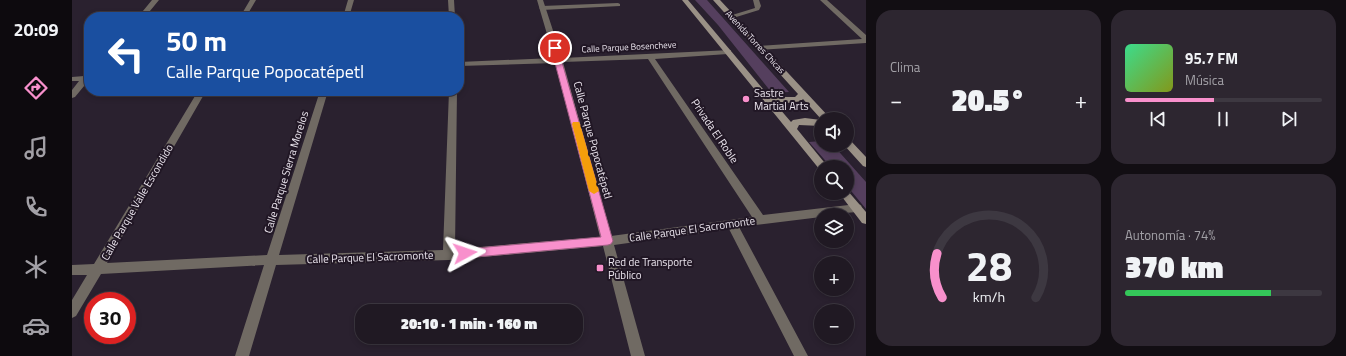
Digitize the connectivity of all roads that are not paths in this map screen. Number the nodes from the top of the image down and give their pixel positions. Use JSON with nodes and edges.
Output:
{"nodes":[{"id":1,"x":156,"y":0,"type":"edge"},
{"id":2,"x":253,"y":0,"type":"edge"},
{"id":3,"x":351,"y":0,"type":"edge"},
{"id":4,"x":451,"y":0,"type":"edge"},
{"id":5,"x":540,"y":0,"type":"edge"},
{"id":6,"x":685,"y":0,"type":"edge"},
{"id":7,"x":716,"y":0,"type":"edge"},
{"id":8,"x":756,"y":0,"type":"edge"},
{"id":9,"x":822,"y":0,"type":"edge"},
{"id":10,"x":618,"y":5,"type":"dead end"},
{"id":11,"x":542,"y":8,"type":"junction"},
{"id":12,"x":145,"y":12,"type":"edge"},
{"id":13,"x":246,"y":12,"type":"edge"},
{"id":14,"x":347,"y":12,"type":"edge"},
{"id":15,"x":452,"y":12,"type":"edge"},
{"id":16,"x":731,"y":17,"type":"junction"},
{"id":17,"x":866,"y":40,"type":"edge"},
{"id":18,"x":760,"y":48,"type":"junction"},
{"id":19,"x":728,"y":52,"type":"junction"},
{"id":20,"x":650,"y":57,"type":"junction"},
{"id":21,"x":559,"y":61,"type":"junction"},
{"id":22,"x":464,"y":64,"type":"edge"},
{"id":23,"x":84,"y":78,"type":"edge"},
{"id":24,"x":72,"y":79,"type":"edge"},
{"id":25,"x":84,"y":82,"type":"edge"},
{"id":26,"x":802,"y":94,"type":"junction"},
{"id":27,"x":72,"y":95,"type":"edge"},
{"id":28,"x":199,"y":96,"type":"edge"},
{"id":29,"x":322,"y":96,"type":"edge"},
{"id":30,"x":453,"y":96,"type":"edge"},
{"id":31,"x":766,"y":97,"type":"junction"},
{"id":32,"x":819,"y":112,"type":"edge"},
{"id":33,"x":814,"y":122,"type":"edge"},
{"id":34,"x":792,"y":129,"type":"junction"},
{"id":35,"x":854,"y":150,"type":"edge"},
{"id":36,"x":817,"y":160,"type":"edge"},
{"id":37,"x":866,"y":163,"type":"edge"},
{"id":38,"x":850,"y":200,"type":"edge"},
{"id":39,"x":857,"y":208,"type":"junction"},
{"id":40,"x":760,"y":220,"type":"junction"},
{"id":41,"x":866,"y":220,"type":"edge"},
{"id":42,"x":732,"y":224,"type":"junction"},
{"id":43,"x":608,"y":241,"type":"junction"},
{"id":44,"x":449,"y":255,"type":"junction"},
{"id":45,"x":272,"y":260,"type":"junction"},
{"id":46,"x":98,"y":269,"type":"junction"},
{"id":47,"x":72,"y":270,"type":"edge"},
{"id":48,"x":72,"y":312,"type":"edge"},
{"id":49,"x":242,"y":356,"type":"edge"},
{"id":50,"x":638,"y":356,"type":"edge"},
{"id":51,"x":801,"y":356,"type":"edge"}],
"edges":[{"from":1,"to":12,"type":"street"},
{"from":2,"to":13,"type":"street"},
{"from":3,"to":14,"type":"street"},
{"from":4,"to":15,"type":"street"},
{"from":5,"to":11,"type":"street","name":"Calle Parque Popocatépetl"},
{"from":6,"to":19,"type":"main road"},
{"from":7,"to":16,"type":"main road","name":"Avenida Torres Chicas"},
{"from":8,"to":16,"type":"lane"},
{"from":9,"to":17,"type":"street"},
{"from":10,"to":11,"type":"lane"},
{"from":11,"to":21,"type":"street","name":"Calle Parque Popocatépetl"},
{"from":16,"to":18,"type":"main road","name":"Avenida Torres Chicas"},
{"from":17,"to":18,"type":"street"},
{"from":18,"to":26,"type":"main road","name":"Avenida Torres Chicas"},
{"from":19,"to":20,"type":"street","name":"Calle Parque Bosencheve"},
{"from":19,"to":31,"type":"main road"},
{"from":20,"to":21,"type":"street","name":"Calle Parque Bosencheve"},
{"from":20,"to":40,"type":"street","name":"Privada El Roble"},
{"from":21,"to":22,"type":"street","name":"Calle Parque Bosencheve"},
{"from":21,"to":43,"type":"street","name":"Calle Parque Popocatépetl"},
{"from":23,"to":24,"type":"street"},
{"from":25,"to":27,"type":"street"},
{"from":26,"to":31,"type":"main road"},
{"from":26,"to":32,"type":"main road","name":"Avenida Torres Chicas"},
{"from":28,"to":46,"type":"street","name":"Calle Parque Valle Escondido"},
{"from":29,"to":45,"type":"street","name":"Calle Parque Sierra Morelos"},
{"from":30,"to":44,"type":"street"},
{"from":31,"to":34,"type":"main road"},
{"from":33,"to":34,"type":"main road"},
{"from":34,"to":36,"type":"main road"},
{"from":35,"to":37,"type":"main road"},
{"from":38,"to":39,"type":"main road"},
{"from":39,"to":40,"type":"street","name":"Calle Parque El Sacromonte"},
{"from":39,"to":41,"type":"main road"},
{"from":40,"to":42,"type":"street","name":"Calle Parque El Sacromonte"},
{"from":42,"to":43,"type":"street","name":"Calle Parque El Sacromonte"},
{"from":42,"to":51,"type":"street"},
{"from":43,"to":44,"type":"street","name":"Calle Parque El Sacromonte"},
{"from":43,"to":50,"type":"street","name":"Calle Parque Popocatépetl"},
{"from":44,"to":45,"type":"street","name":"Calle Parque El Sacromonte"},
{"from":45,"to":46,"type":"street","name":"Calle Parque El Sacromonte"},
{"from":45,"to":49,"type":"street","name":"Calle Parque Sierra Morelos"},
{"from":46,"to":47,"type":"street","name":"Calle Parque El Sacromonte"},
{"from":46,"to":48,"type":"street","name":"Calle Parque Valle Escondido"}]}
